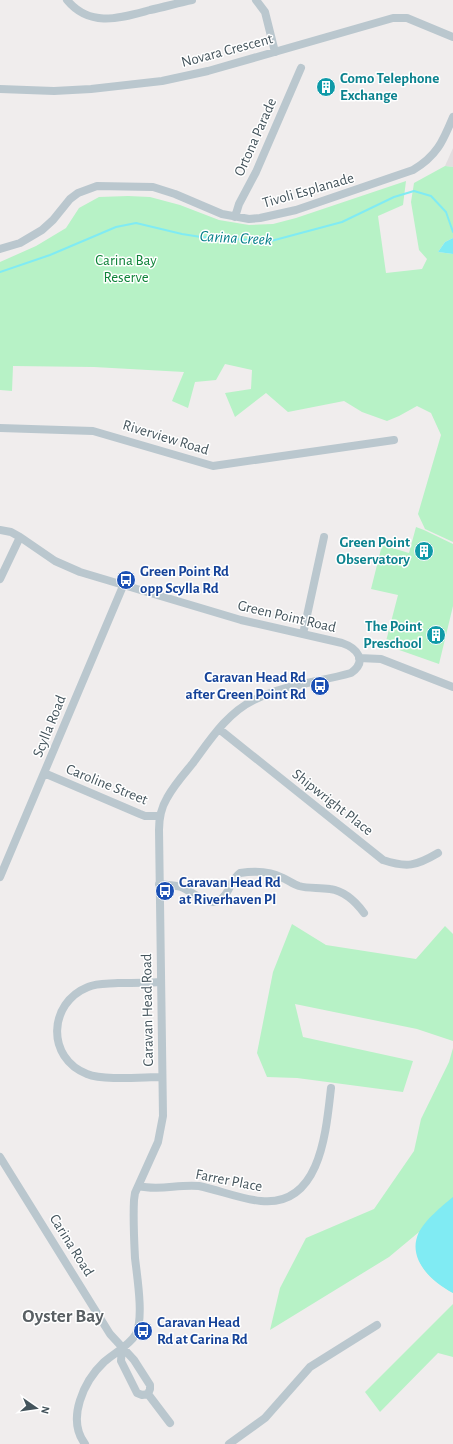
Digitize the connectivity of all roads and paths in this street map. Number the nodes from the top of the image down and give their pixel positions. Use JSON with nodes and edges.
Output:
{"nodes":[{"id":1,"x":192,"y":0,"type":"edge"},
{"id":2,"x":256,"y":0,"type":"edge"},
{"id":3,"x":69,"y":2,"type":"edge"},
{"id":4,"x":453,"y":37,"type":"edge"},
{"id":5,"x":275,"y":52,"type":"junction"},
{"id":6,"x":301,"y":68,"type":"dead end"},
{"id":7,"x":0,"y":89,"type":"edge"},
{"id":8,"x":453,"y":117,"type":"edge"},
{"id":9,"x":235,"y":217,"type":"junction"},
{"id":10,"x":0,"y":249,"type":"edge"},
{"id":11,"x":0,"y":428,"type":"edge"},
{"id":12,"x":394,"y":440,"type":"dead end"},
{"id":13,"x":0,"y":530,"type":"edge"},
{"id":14,"x":20,"y":536,"type":"junction"},
{"id":15,"x":324,"y":537,"type":"dead end"},
{"id":16,"x":0,"y":579,"type":"edge"},
{"id":17,"x":123,"y":586,"type":"junction"},
{"id":18,"x":303,"y":634,"type":"junction"},
{"id":19,"x":359,"y":658,"type":"junction"},
{"id":20,"x":453,"y":687,"type":"edge"},
{"id":21,"x":219,"y":729,"type":"junction"},
{"id":22,"x":44,"y":773,"type":"junction"},
{"id":23,"x":160,"y":816,"type":"junction"},
{"id":24,"x":438,"y":853,"type":"dead end"},
{"id":25,"x":0,"y":877,"type":"edge"},
{"id":26,"x":160,"y":884,"type":"junction"},
{"id":27,"x":364,"y":913,"type":"dead end"},
{"id":28,"x":161,"y":982,"type":"junction"},
{"id":29,"x":162,"y":1077,"type":"junction"},
{"id":30,"x":331,"y":1088,"type":"dead end"},
{"id":31,"x":0,"y":1157,"type":"edge"},
{"id":32,"x":139,"y":1186,"type":"junction"},
{"id":33,"x":377,"y":1325,"type":"dead end"},
{"id":34,"x":122,"y":1347,"type":"junction"},
{"id":35,"x":148,"y":1394,"type":"junction"},
{"id":36,"x":170,"y":1423,"type":"dead end"},
{"id":37,"x":85,"y":1444,"type":"edge"},
{"id":38,"x":229,"y":1444,"type":"edge"}],
"edges":[{"from":1,"to":3,"type":"street"},
{"from":2,"to":5,"type":"street"},
{"from":4,"to":5,"type":"street","name":"Novara Crescent"},
{"from":5,"to":7,"type":"street","name":"Novara Crescent"},
{"from":6,"to":9,"type":"street","name":"Ortona Parade"},
{"from":8,"to":9,"type":"street","name":"Tivoli Esplanade"},
{"from":9,"to":10,"type":"street","name":"Tivoli Esplanade"},
{"from":11,"to":12,"type":"street","name":"Riverview Road"},
{"from":13,"to":14,"type":"street","name":"Green Point Road"},
{"from":14,"to":16,"type":"street"},
{"from":14,"to":17,"type":"street","name":"Green Point Road"},
{"from":15,"to":18,"type":"street"},
{"from":17,"to":18,"type":"street","name":"Green Point Road"},
{"from":17,"to":22,"type":"street","name":"Scylla Road"},
{"from":18,"to":19,"type":"street","name":"Green Point Road"},
{"from":19,"to":20,"type":"street"},
{"from":19,"to":21,"type":"street","name":"Caravan Head Road"},
{"from":21,"to":23,"type":"street","name":"Caravan Head Road"},
{"from":21,"to":24,"type":"street","name":"Shipwright Place"},
{"from":22,"to":23,"type":"street","name":"Caroline Street"},
{"from":22,"to":25,"type":"street","name":"Scylla Road"},
{"from":23,"to":26,"type":"street","name":"Caravan Head Road"},
{"from":26,"to":27,"type":"street"},
{"from":26,"to":28,"type":"street","name":"Caravan Head Road"},
{"from":28,"to":29,"type":"street","name":"Caravan Head Road"},
{"from":28,"to":29,"type":"street"},
{"from":29,"to":32,"type":"street","name":"Caravan Head Road"},
{"from":30,"to":32,"type":"street","name":"Farrer Place"},
{"from":31,"to":34,"type":"street","name":"Carina Road"},
{"from":32,"to":34,"type":"street","name":"Caravan Head Road"},
{"from":33,"to":38,"type":"street"},
{"from":34,"to":35,"type":"street","name":"Carina Road"},
{"from":34,"to":35,"type":"street","name":"Carina Road"},
{"from":34,"to":37,"type":"street","name":"Caravan Head Road"},
{"from":35,"to":36,"type":"street","name":"Carina Road"}]}
